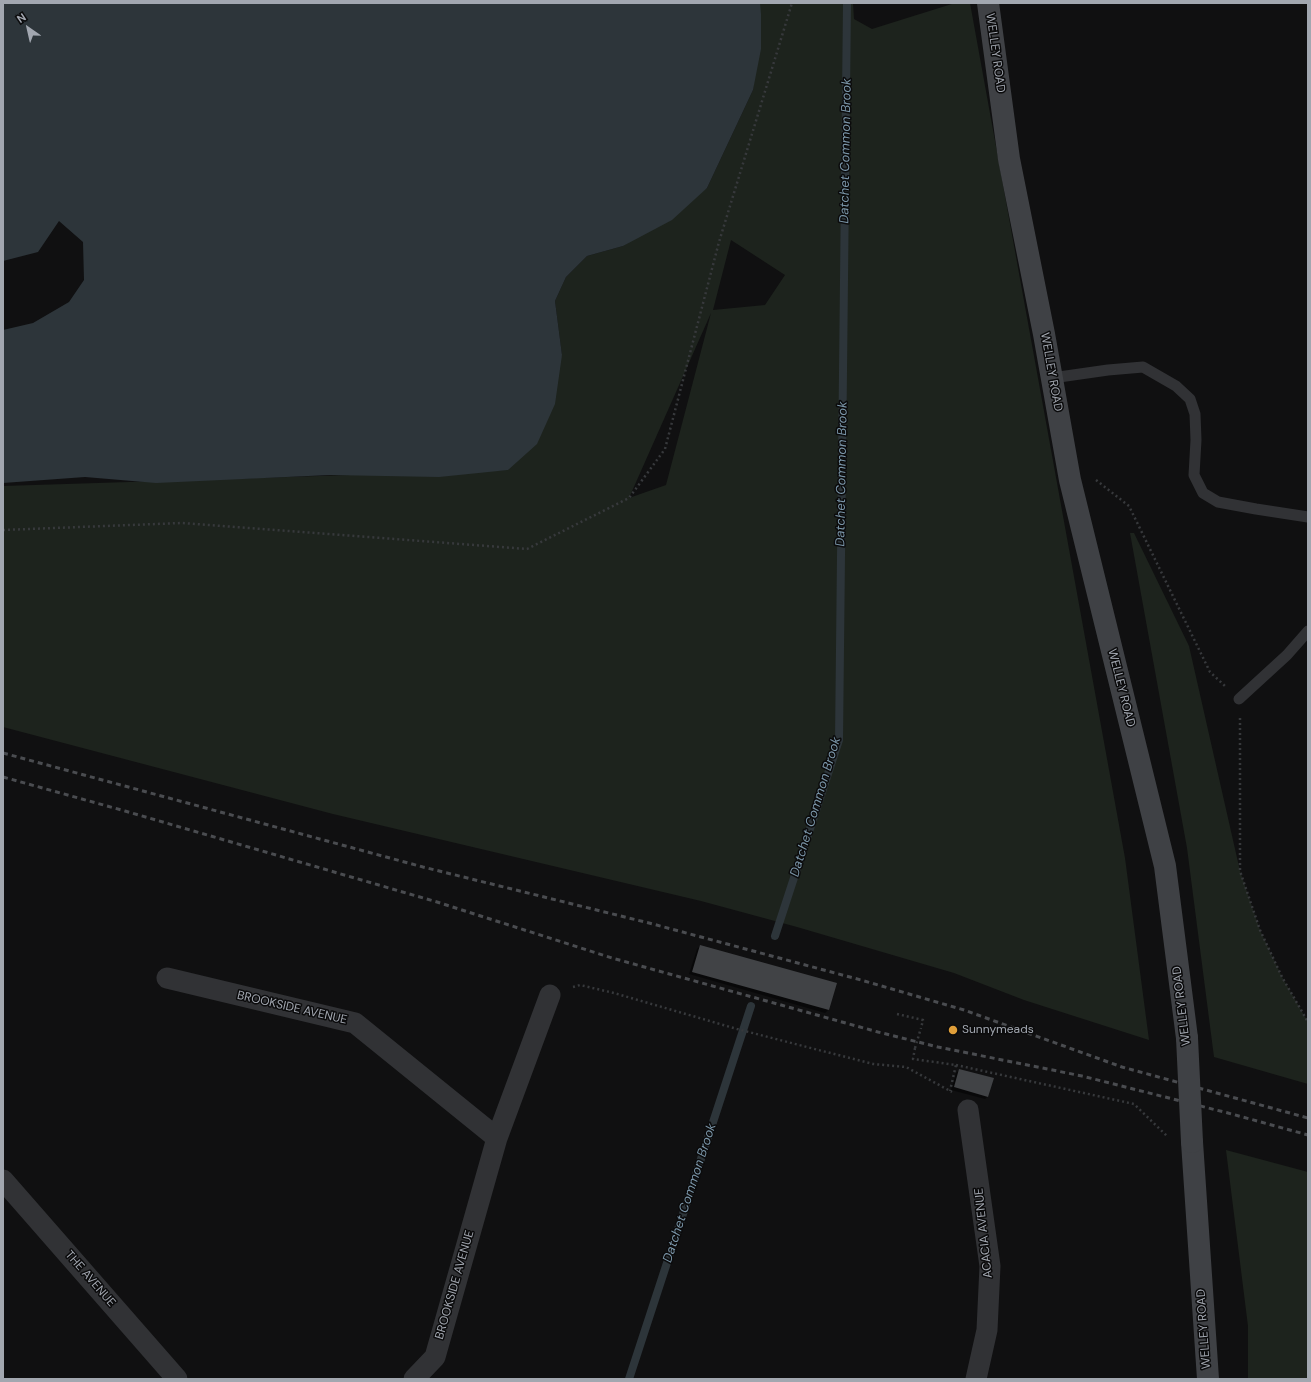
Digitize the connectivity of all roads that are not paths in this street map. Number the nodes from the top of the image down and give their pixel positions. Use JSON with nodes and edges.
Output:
{"nodes":[{"id":1,"x":988,"y":3,"type":"edge"},
{"id":2,"x":1052,"y":378,"type":"junction"},
{"id":3,"x":1308,"y":517,"type":"edge"},
{"id":4,"x":1308,"y":631,"type":"edge"},
{"id":5,"x":1240,"y":699,"type":"road end"},
{"id":6,"x":167,"y":978,"type":"dead end"},
{"id":7,"x":550,"y":995,"type":"road end"},
{"id":8,"x":968,"y":1110,"type":"road end"},
{"id":9,"x":497,"y":1138,"type":"junction"},
{"id":10,"x":3,"y":1180,"type":"edge"},
{"id":11,"x":177,"y":1379,"type":"edge"},
{"id":12,"x":414,"y":1379,"type":"edge"},
{"id":13,"x":976,"y":1379,"type":"edge"},
{"id":14,"x":1208,"y":1379,"type":"edge"}],
"edges":[{"from":1,"to":2,"type":"main road","name":"WELLEY ROAD"},
{"from":2,"to":3,"type":"lane"},
{"from":2,"to":14,"type":"main road","name":"WELLEY ROAD","bridge":true},
{"from":4,"to":5,"type":"lane"},
{"from":6,"to":9,"type":"street","name":"BROOKSIDE AVENUE"},
{"from":7,"to":9,"type":"street","name":"BROOKSIDE AVENUE"},
{"from":8,"to":13,"type":"street","name":"ACACIA AVENUE"},
{"from":9,"to":12,"type":"street","name":"BROOKSIDE AVENUE"},
{"from":10,"to":11,"type":"street","name":"THE AVENUE"}]}
